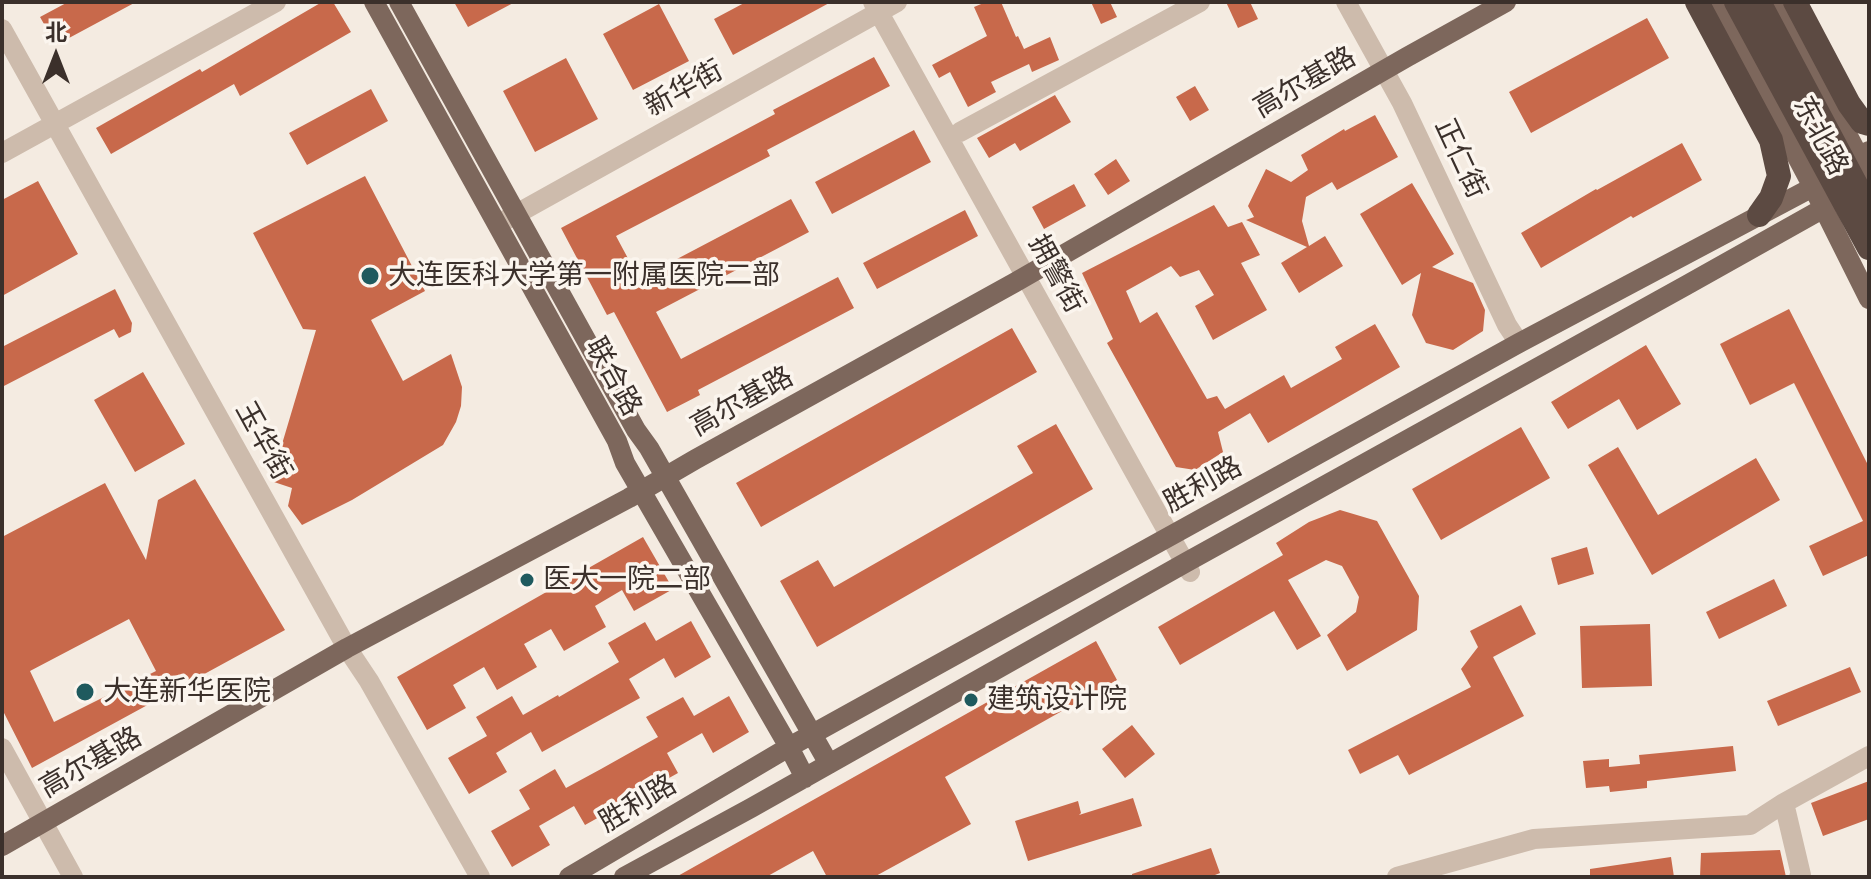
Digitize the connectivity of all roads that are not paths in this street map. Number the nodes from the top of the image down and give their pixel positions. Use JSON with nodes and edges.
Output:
{"nodes":[{"id":1,"x":276,"y":2,"type":"edge"},
{"id":2,"x":374,"y":2,"type":"edge"},
{"id":3,"x":399,"y":2,"type":"edge"},
{"id":4,"x":1200,"y":2,"type":"edge"},
{"id":5,"x":1346,"y":2,"type":"edge"},
{"id":6,"x":1506,"y":2,"type":"edge"},
{"id":7,"x":1697,"y":2,"type":"edge"},
{"id":8,"x":1715,"y":2,"type":"edge"},
{"id":9,"x":1736,"y":2,"type":"edge"},
{"id":10,"x":1759,"y":2,"type":"edge"},
{"id":11,"x":1777,"y":2,"type":"edge"},
{"id":12,"x":1795,"y":2,"type":"edge"},
{"id":13,"x":883,"y":5,"type":"edge"},
{"id":14,"x":2,"y":29,"type":"edge"},
{"id":15,"x":1384,"y":70,"type":"junction"},
{"id":16,"x":54,"y":124,"type":"junction"},
{"id":17,"x":1869,"y":124,"type":"edge"},
{"id":18,"x":960,"y":132,"type":"dead end"},
{"id":19,"x":2,"y":153,"type":"edge"},
{"id":20,"x":1866,"y":161,"type":"edge"},
{"id":21,"x":1869,"y":181,"type":"edge"},
{"id":22,"x":1813,"y":187,"type":"junction"},
{"id":23,"x":1824,"y":208,"type":"junction"},
{"id":24,"x":1869,"y":209,"type":"edge"},
{"id":25,"x":516,"y":214,"type":"junction"},
{"id":26,"x":1759,"y":215,"type":"junction"},
{"id":27,"x":497,"y":225,"type":"junction"},
{"id":28,"x":1869,"y":248,"type":"edge"},
{"id":29,"x":1026,"y":276,"type":"junction"},
{"id":30,"x":1869,"y":299,"type":"edge"},
{"id":31,"x":1519,"y":343,"type":"junction"},
{"id":32,"x":665,"y":477,"type":"junction"},
{"id":33,"x":641,"y":491,"type":"junction"},
{"id":34,"x":1169,"y":536,"type":"junction"},
{"id":35,"x":1187,"y":568,"type":"junction"},
{"id":36,"x":347,"y":648,"type":"junction"},
{"id":37,"x":812,"y":735,"type":"junction"},
{"id":38,"x":789,"y":747,"type":"junction"},
{"id":39,"x":2,"y":748,"type":"edge"},
{"id":40,"x":1869,"y":756,"type":"edge"},
{"id":41,"x":829,"y":764,"type":"junction"},
{"id":42,"x":805,"y":778,"type":"junction"},
{"id":43,"x":1784,"y":803,"type":"junction"},
{"id":44,"x":43,"y":822,"type":"junction"},
{"id":45,"x":2,"y":846,"type":"edge"},
{"id":46,"x":73,"y":877,"type":"edge"},
{"id":47,"x":480,"y":877,"type":"edge"},
{"id":48,"x":569,"y":877,"type":"edge"},
{"id":49,"x":624,"y":877,"type":"edge"},
{"id":50,"x":1397,"y":877,"type":"edge"},
{"id":51,"x":1799,"y":877,"type":"edge"}],
"edges":[{"from":1,"to":16,"type":"street"},
{"from":2,"to":27,"type":"main road","name":"联合路"},
{"from":3,"to":25,"type":"main road","name":"联合路"},
{"from":4,"to":18,"type":"street"},
{"from":5,"to":15,"type":"street","name":"正仁街"},
{"from":6,"to":15,"type":"main road","name":"高尔基路"},
{"from":7,"to":26,"type":"highway"},
{"from":8,"to":22,"type":"main road","name":"东北路"},
{"from":9,"to":28,"type":"highway","name":"东北路","bridge":true},
{"from":10,"to":24,"type":"highway","name":"东北路","bridge":true},
{"from":11,"to":20,"type":"main road","name":"东北路"},
{"from":12,"to":17,"type":"highway"},
{"from":13,"to":25,"type":"street","name":"新华街"},
{"from":13,"to":29,"type":"street","name":"拥警街"},
{"from":14,"to":16,"type":"street","name":"玉华街"},
{"from":15,"to":29,"type":"main road","name":"高尔基路"},
{"from":15,"to":31,"type":"street","name":"正仁街"},
{"from":16,"to":19,"type":"street"},
{"from":16,"to":36,"type":"street","name":"玉华街"},
{"from":20,"to":22,"type":"main road","name":"胜利路"},
{"from":21,"to":23,"type":"main road","name":"胜利路"},
{"from":22,"to":23,"type":"main road","name":"东北路"},
{"from":22,"to":26,"type":"main road","name":"胜利路"},
{"from":23,"to":30,"type":"main road","name":"东北路"},
{"from":23,"to":35,"type":"main road","name":"胜利路"},
{"from":25,"to":27,"type":"street","name":"新华街"},
{"from":25,"to":32,"type":"main road","name":"联合路"},
{"from":26,"to":31,"type":"main road","name":"胜利路"},
{"from":27,"to":33,"type":"main road","name":"联合路"},
{"from":29,"to":32,"type":"main road","name":"高尔基路"},
{"from":29,"to":34,"type":"street","name":"拥警街"},
{"from":31,"to":34,"type":"main road","name":"胜利路"},
{"from":32,"to":33,"type":"main road","name":"高尔基路"},
{"from":32,"to":37,"type":"main road","name":"联合路"},
{"from":33,"to":36,"type":"main road","name":"高尔基路"},
{"from":33,"to":38,"type":"main road","name":"联合路"},
{"from":34,"to":35,"type":"street","name":"拥警街"},
{"from":34,"to":37,"type":"main road","name":"胜利路"},
{"from":35,"to":41,"type":"main road","name":"胜利路"},
{"from":36,"to":44,"type":"main road","name":"高尔基路"},
{"from":36,"to":47,"type":"street","name":"玉华街"},
{"from":37,"to":38,"type":"main road","name":"胜利路"},
{"from":37,"to":41,"type":"main road","name":"联合路"},
{"from":38,"to":42,"type":"main road","name":"联合路"},
{"from":38,"to":48,"type":"main road","name":"胜利路"},
{"from":39,"to":44,"type":"street"},
{"from":40,"to":43,"type":"street"},
{"from":41,"to":42,"type":"main road","name":"胜利路"},
{"from":42,"to":49,"type":"main road","name":"胜利路"},
{"from":43,"to":50,"type":"street"},
{"from":43,"to":51,"type":"street"},
{"from":44,"to":45,"type":"main road","name":"高尔基路"},
{"from":44,"to":46,"type":"street"}]}
